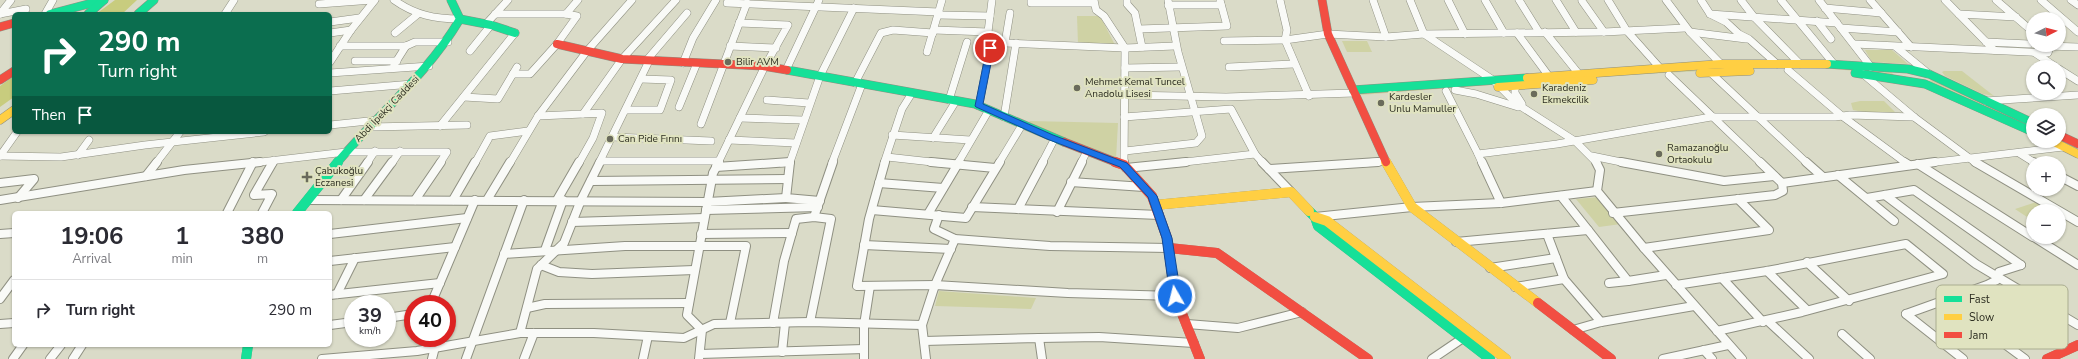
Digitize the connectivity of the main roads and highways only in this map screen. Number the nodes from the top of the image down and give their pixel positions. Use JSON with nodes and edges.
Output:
{"nodes":[{"id":1,"x":104,"y":0,"type":"edge"},
{"id":2,"x":154,"y":0,"type":"edge"},
{"id":3,"x":450,"y":0,"type":"edge"},
{"id":4,"x":1322,"y":0,"type":"edge"},
{"id":5,"x":58,"y":12,"type":"edge"},
{"id":6,"x":90,"y":12,"type":"edge"},
{"id":7,"x":140,"y":12,"type":"edge"},
{"id":8,"x":460,"y":19,"type":"junction"},
{"id":9,"x":12,"y":24,"type":"edge"},
{"id":10,"x":0,"y":27,"type":"edge"},
{"id":11,"x":515,"y":33,"type":"road end"},
{"id":12,"x":556,"y":44,"type":"road end"},
{"id":13,"x":1900,"y":68,"type":"junction"},
{"id":14,"x":12,"y":71,"type":"edge"},
{"id":15,"x":1917,"y":71,"type":"junction"},
{"id":16,"x":0,"y":80,"type":"edge"},
{"id":17,"x":1912,"y":81,"type":"junction"},
{"id":18,"x":1496,"y":83,"type":"junction"},
{"id":19,"x":1354,"y":93,"type":"junction"},
{"id":20,"x":12,"y":111,"type":"edge"},
{"id":21,"x":0,"y":120,"type":"edge"},
{"id":22,"x":2026,"y":120,"type":"edge"},
{"id":23,"x":2026,"y":129,"type":"edge"},
{"id":24,"x":2066,"y":138,"type":"edge"},
{"id":25,"x":2078,"y":144,"type":"edge"},
{"id":26,"x":2065,"y":148,"type":"edge"},
{"id":27,"x":2078,"y":154,"type":"edge"},
{"id":28,"x":1155,"y":205,"type":"junction"},
{"id":29,"x":299,"y":211,"type":"edge"},
{"id":30,"x":1315,"y":217,"type":"junction"},
{"id":31,"x":1169,"y":248,"type":"junction"},
{"id":32,"x":2078,"y":345,"type":"edge"},
{"id":33,"x":248,"y":347,"type":"edge"},
{"id":34,"x":246,"y":359,"type":"edge"},
{"id":35,"x":1200,"y":359,"type":"edge"},
{"id":36,"x":1368,"y":359,"type":"edge"},
{"id":37,"x":1490,"y":359,"type":"edge"},
{"id":38,"x":1506,"y":359,"type":"edge"},
{"id":39,"x":1611,"y":359,"type":"edge"},
{"id":40,"x":2047,"y":359,"type":"edge"}],
"edges":[{"from":1,"to":5,"type":"main road"},
{"from":1,"to":6,"type":"main road"},
{"from":2,"to":7,"type":"main road"},
{"from":3,"to":8,"type":"main road"},
{"from":4,"to":19,"type":"main road"},
{"from":8,"to":11,"type":"main road"},
{"from":8,"to":29,"type":"main road","name":"Abdi İpekçi Caddesi"},
{"from":9,"to":10,"type":"main road"},
{"from":12,"to":28,"type":"main road"},
{"from":13,"to":15,"type":"main road"},
{"from":13,"to":17,"type":"main road"},
{"from":13,"to":18,"type":"main road"},
{"from":14,"to":16,"type":"main road"},
{"from":15,"to":17,"type":"main road"},
{"from":15,"to":22,"type":"main road"},
{"from":17,"to":18,"type":"main road"},
{"from":17,"to":23,"type":"main road"},
{"from":18,"to":19,"type":"main road"},
{"from":18,"to":19,"type":"main road"},
{"from":19,"to":39,"type":"main road"},
{"from":20,"to":21,"type":"main road"},
{"from":24,"to":25,"type":"main road"},
{"from":26,"to":27,"type":"main road"},
{"from":28,"to":30,"type":"main road"},
{"from":28,"to":31,"type":"main road"},
{"from":30,"to":37,"type":"main road"},
{"from":30,"to":38,"type":"main road"},
{"from":31,"to":35,"type":"main road"},
{"from":31,"to":36,"type":"main road"},
{"from":32,"to":40,"type":"main road"},
{"from":33,"to":34,"type":"main road"}]}
